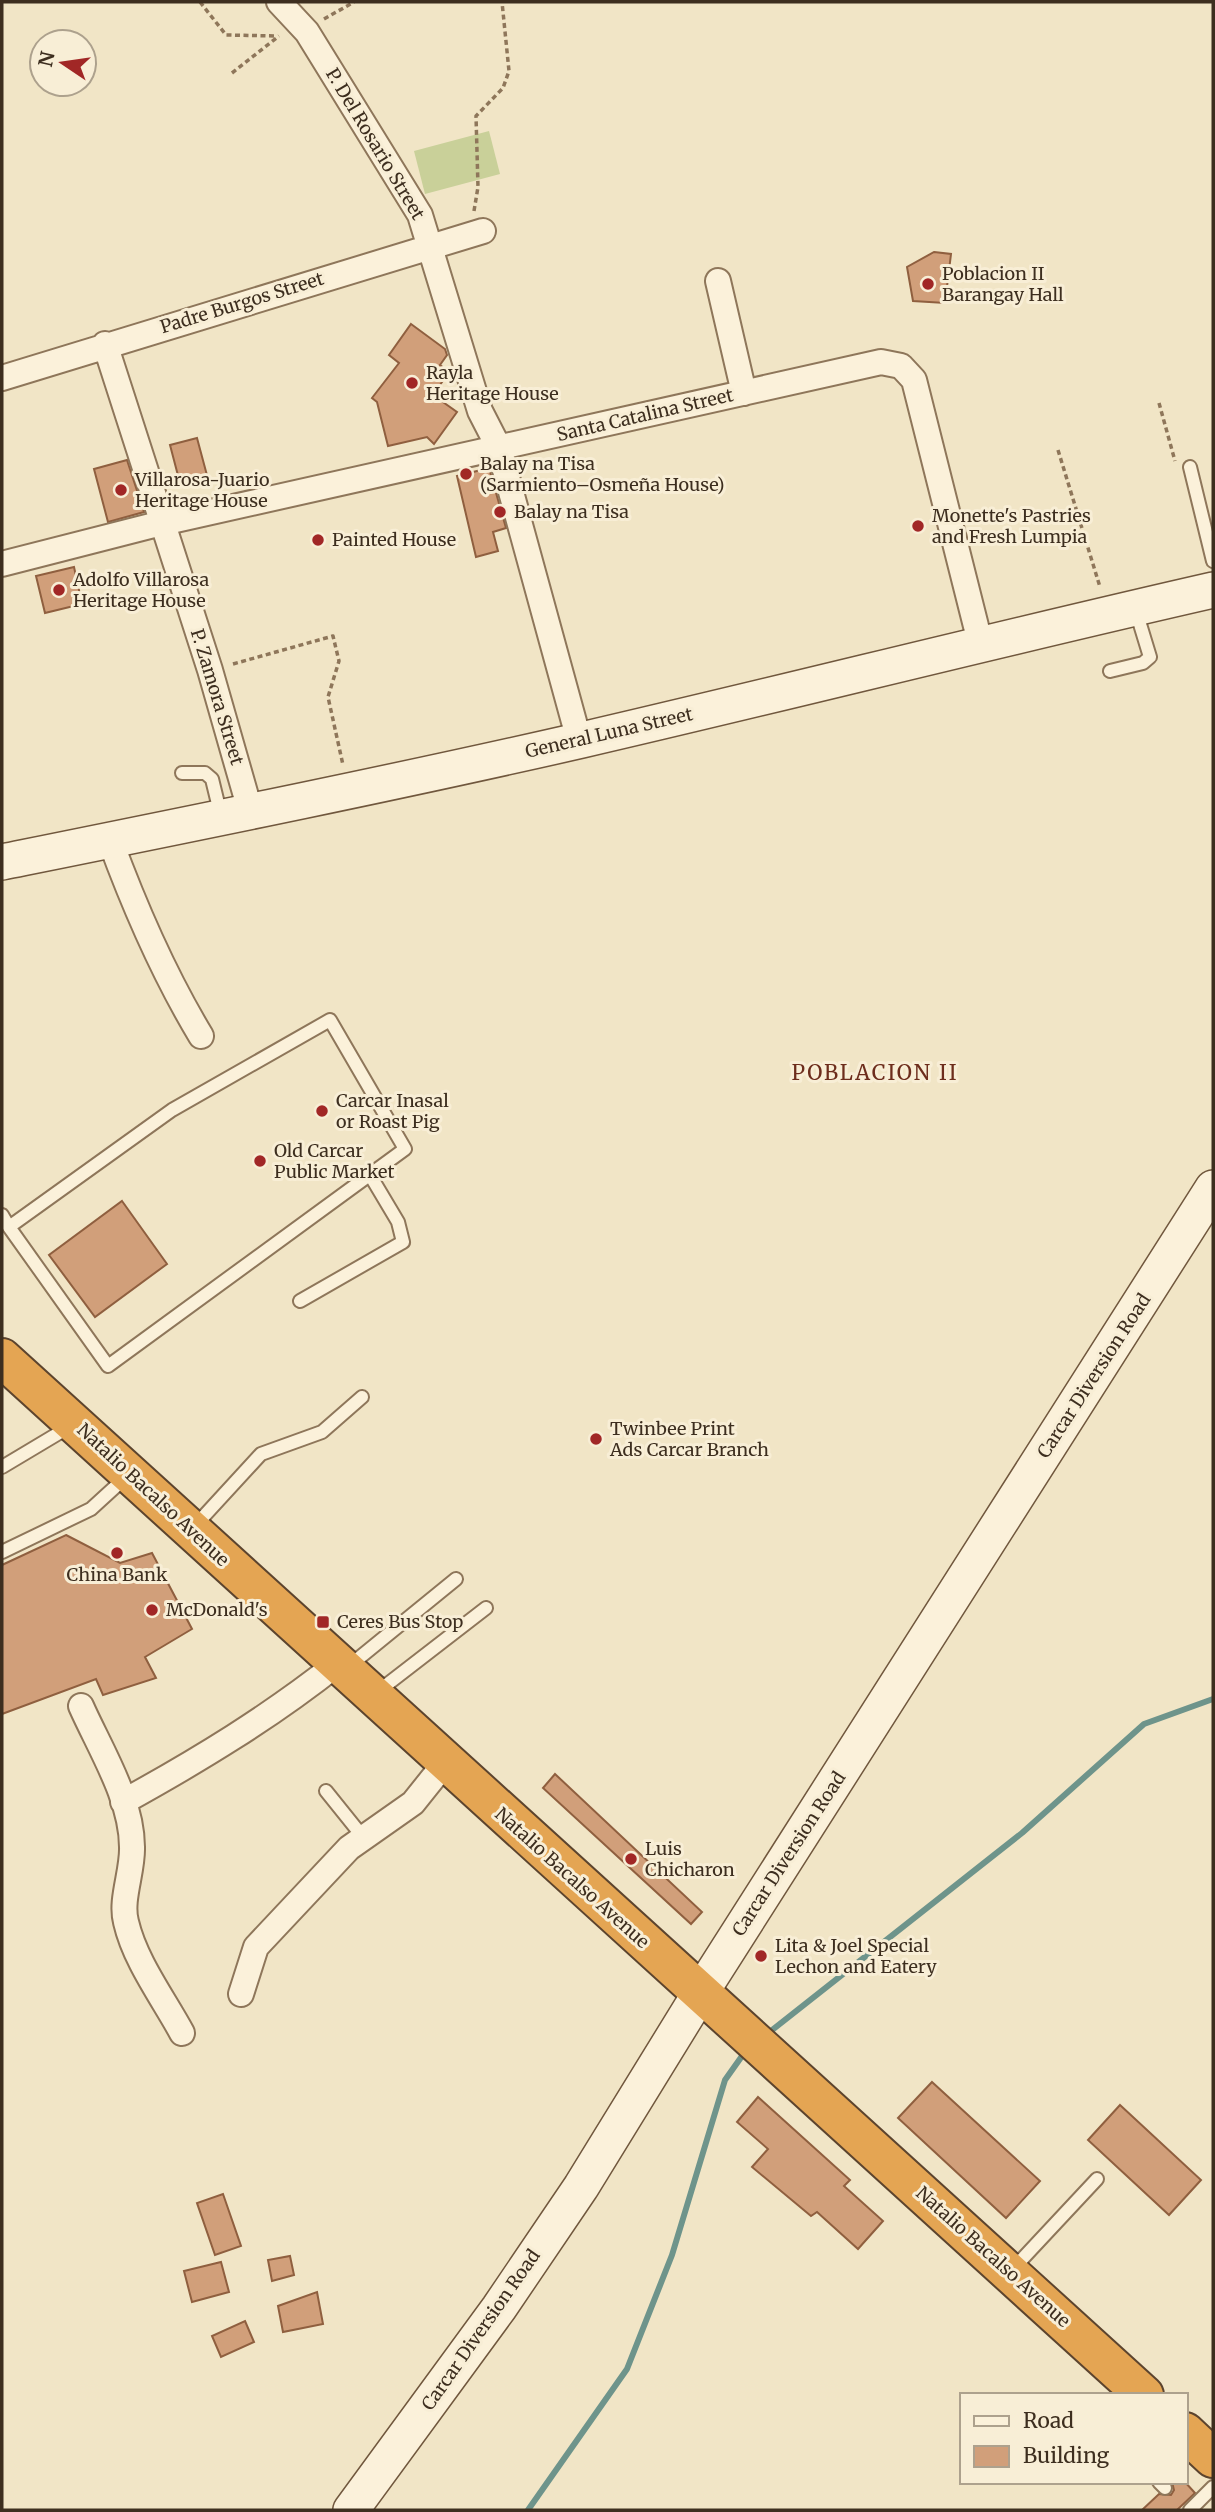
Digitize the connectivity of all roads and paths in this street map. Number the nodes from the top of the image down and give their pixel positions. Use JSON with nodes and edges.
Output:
{"nodes":[{"id":1,"x":200,"y":2,"type":"edge"},
{"id":2,"x":279,"y":2,"type":"edge"},
{"id":3,"x":502,"y":2,"type":"edge"},
{"id":4,"x":276,"y":36,"type":"dead end"},
{"id":5,"x":477,"y":233,"type":"joint"},
{"id":6,"x":431,"y":245,"type":"junction"},
{"id":7,"x":718,"y":281,"type":"dead end"},
{"id":8,"x":105,"y":344,"type":"junction"},
{"id":9,"x":2,"y":378,"type":"edge"},
{"id":10,"x":744,"y":393,"type":"junction"},
{"id":11,"x":499,"y":448,"type":"junction"},
{"id":12,"x":1058,"y":450,"type":"dead end"},
{"id":13,"x":1190,"y":467,"type":"dead end"},
{"id":14,"x":162,"y":523,"type":"junction"},
{"id":15,"x":1213,"y":561,"type":"edge"},
{"id":16,"x":2,"y":564,"type":"edge"},
{"id":17,"x":1213,"y":590,"type":"edge"},
{"id":18,"x":1121,"y":610,"type":"junction"},
{"id":19,"x":981,"y":646,"type":"junction"},
{"id":20,"x":210,"y":670,"type":"junction"},
{"id":21,"x":1110,"y":671,"type":"dead end"},
{"id":22,"x":579,"y":740,"type":"junction"},
{"id":23,"x":182,"y":773,"type":"dead end"},
{"id":24,"x":349,"y":790,"type":"junction"},
{"id":25,"x":236,"y":813,"type":"junction"},
{"id":26,"x":110,"y":840,"type":"junction"},
{"id":27,"x":2,"y":862,"type":"edge"},
{"id":28,"x":201,"y":1036,"type":"dead end"},
{"id":29,"x":370,"y":1175,"type":"junction"},
{"id":30,"x":1213,"y":1188,"type":"edge"},
{"id":31,"x":2,"y":1215,"type":"edge"},
{"id":32,"x":9,"y":1227,"type":"junction"},
{"id":33,"x":300,"y":1301,"type":"dead end"},
{"id":34,"x":2,"y":1358,"type":"edge"},
{"id":35,"x":362,"y":1397,"type":"dead end"},
{"id":36,"x":75,"y":1423,"type":"junction"},
{"id":37,"x":2,"y":1467,"type":"edge"},
{"id":38,"x":131,"y":1473,"type":"junction"},
{"id":39,"x":190,"y":1530,"type":"junction"},
{"id":40,"x":2,"y":1552,"type":"edge"},
{"id":41,"x":456,"y":1579,"type":"dead end"},
{"id":42,"x":486,"y":1608,"type":"dead end"},
{"id":43,"x":341,"y":1666,"type":"junction"},
{"id":44,"x":373,"y":1695,"type":"junction"},
{"id":45,"x":82,"y":1706,"type":"dead end"},
{"id":46,"x":445,"y":1763,"type":"junction"},
{"id":47,"x":326,"y":1791,"type":"dead end"},
{"id":48,"x":124,"y":1802,"type":"junction"},
{"id":49,"x":363,"y":1837,"type":"junction"},
{"id":50,"x":701,"y":1992,"type":"junction"},
{"id":51,"x":242,"y":1994,"type":"dead end"},
{"id":52,"x":182,"y":2032,"type":"dead end"},
{"id":53,"x":1097,"y":2179,"type":"dead end"},
{"id":54,"x":1010,"y":2273,"type":"junction"},
{"id":55,"x":1142,"y":2393,"type":"edge"},
{"id":56,"x":1213,"y":2487,"type":"edge"},
{"id":57,"x":1186,"y":2509,"type":"edge"},
{"id":58,"x":351,"y":2510,"type":"edge"}],
"edges":[{"from":1,"to":4,"type":"path"},
{"from":2,"to":6,"type":"street","name":"P. Del Rosario Street"},
{"from":3,"to":5,"type":"path"},
{"from":5,"to":6,"type":"street","name":"Padre Burgos Street"},
{"from":6,"to":8,"type":"street","name":"Padre Burgos Street"},
{"from":6,"to":11,"type":"street","name":"P. Del Rosario Street"},
{"from":7,"to":10,"type":"street"},
{"from":8,"to":9,"type":"street","name":"Padre Burgos Street"},
{"from":8,"to":14,"type":"street","name":"P. Zamora Street"},
{"from":10,"to":11,"type":"street","name":"Santa Catalina Street"},
{"from":10,"to":19,"type":"street","name":"Santa Catalina Street"},
{"from":11,"to":14,"type":"street","name":"Santa Catalina Street"},
{"from":11,"to":22,"type":"street","name":"P. Del Rosario Street"},
{"from":12,"to":18,"type":"path"},
{"from":13,"to":15,"type":"lane"},
{"from":14,"to":16,"type":"street","name":"Santa Catalina Street"},
{"from":14,"to":20,"type":"street","name":"P. Zamora Street"},
{"from":17,"to":18,"type":"main road","name":"General Luna Street"},
{"from":18,"to":19,"type":"main road","name":"General Luna Street"},
{"from":18,"to":21,"type":"lane"},
{"from":19,"to":22,"type":"main road","name":"General Luna Street"},
{"from":20,"to":24,"type":"path"},
{"from":20,"to":25,"type":"street","name":"P. Zamora Street"},
{"from":22,"to":24,"type":"main road","name":"General Luna Street"},
{"from":23,"to":25,"type":"lane"},
{"from":24,"to":25,"type":"main road","name":"General Luna Street"},
{"from":25,"to":26,"type":"main road","name":"General Luna Street"},
{"from":26,"to":27,"type":"main road","name":"General Luna Street"},
{"from":26,"to":28,"type":"street"},
{"from":29,"to":32,"type":"lane"},
{"from":29,"to":32,"type":"lane"},
{"from":29,"to":33,"type":"lane"},
{"from":30,"to":50,"type":"main road","name":"Carcar Diversion Road"},
{"from":31,"to":32,"type":"lane"},
{"from":34,"to":36,"type":"highway","name":"Natalio Bacalso Avenue"},
{"from":35,"to":39,"type":"lane"},
{"from":36,"to":37,"type":"lane"},
{"from":36,"to":38,"type":"highway","name":"Natalio Bacalso Avenue"},
{"from":38,"to":39,"type":"highway","name":"Natalio Bacalso Avenue"},
{"from":38,"to":40,"type":"lane"},
{"from":39,"to":43,"type":"highway","name":"Natalio Bacalso Avenue"},
{"from":41,"to":43,"type":"lane"},
{"from":42,"to":44,"type":"lane"},
{"from":43,"to":44,"type":"highway","name":"Natalio Bacalso Avenue"},
{"from":43,"to":48,"type":"street"},
{"from":44,"to":46,"type":"highway","name":"Natalio Bacalso Avenue"},
{"from":45,"to":48,"type":"street"},
{"from":46,"to":49,"type":"street"},
{"from":46,"to":50,"type":"highway","name":"Natalio Bacalso Avenue"},
{"from":47,"to":49,"type":"lane"},
{"from":48,"to":52,"type":"street"},
{"from":49,"to":51,"type":"street"},
{"from":50,"to":54,"type":"highway","name":"Natalio Bacalso Avenue"},
{"from":50,"to":58,"type":"main road","name":"Carcar Diversion Road"},
{"from":53,"to":54,"type":"lane"},
{"from":54,"to":55,"type":"highway","name":"Natalio Bacalso Avenue"},
{"from":56,"to":57,"type":"lane"}]}
